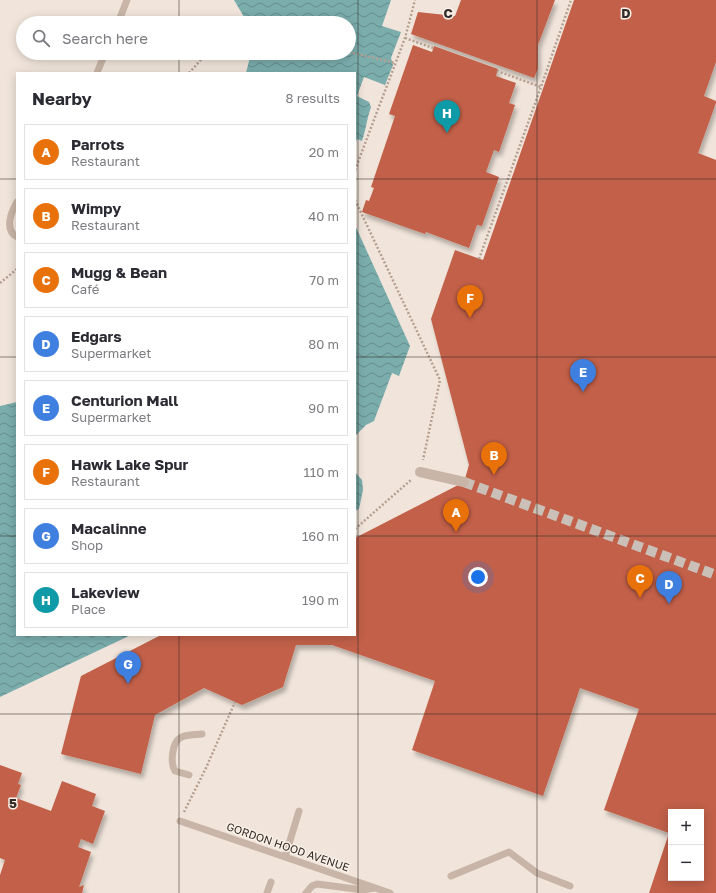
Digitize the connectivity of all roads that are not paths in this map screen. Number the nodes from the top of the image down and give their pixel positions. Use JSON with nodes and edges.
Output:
{"nodes":[{"id":1,"x":127,"y":0,"type":"edge"},
{"id":2,"x":121,"y":16,"type":"edge"},
{"id":3,"x":102,"y":60,"type":"edge"},
{"id":4,"x":97,"y":72,"type":"edge"},
{"id":5,"x":16,"y":203,"type":"edge"},
{"id":6,"x":16,"y":235,"type":"edge"},
{"id":7,"x":420,"y":472,"type":"road end"},
{"id":8,"x":464,"y":482,"type":"tunnel mouth"},
{"id":9,"x":202,"y":734,"type":"dead end"},
{"id":10,"x":189,"y":775,"type":"dead end"},
{"id":11,"x":299,"y":811,"type":"dead end"},
{"id":12,"x":180,"y":821,"type":"road end"},
{"id":13,"x":285,"y":857,"type":"junction"},
{"id":14,"x":451,"y":876,"type":"dead end"},
{"id":15,"x":271,"y":882,"type":"dead end"},
{"id":16,"x":570,"y":886,"type":"dead end"},
{"id":17,"x":376,"y":888,"type":"junction"},
{"id":18,"x":267,"y":893,"type":"edge"},
{"id":19,"x":306,"y":893,"type":"edge"},
{"id":20,"x":390,"y":893,"type":"edge"}],
"edges":[{"from":1,"to":2,"type":"lane"},
{"from":3,"to":4,"type":"lane"},
{"from":5,"to":6,"type":"lane"},
{"from":7,"to":8,"type":"street"},
{"from":9,"to":10,"type":"lane"},
{"from":11,"to":13,"type":"lane"},
{"from":12,"to":13,"type":"lane","name":"GORDON HOOD AVENUE"},
{"from":13,"to":17,"type":"lane","name":"GORDON HOOD AVENUE"},
{"from":14,"to":16,"type":"lane"},
{"from":15,"to":18,"type":"lane"},
{"from":17,"to":19,"type":"lane"},
{"from":17,"to":20,"type":"lane","name":"GORDON HOOD AVENUE"}]}
